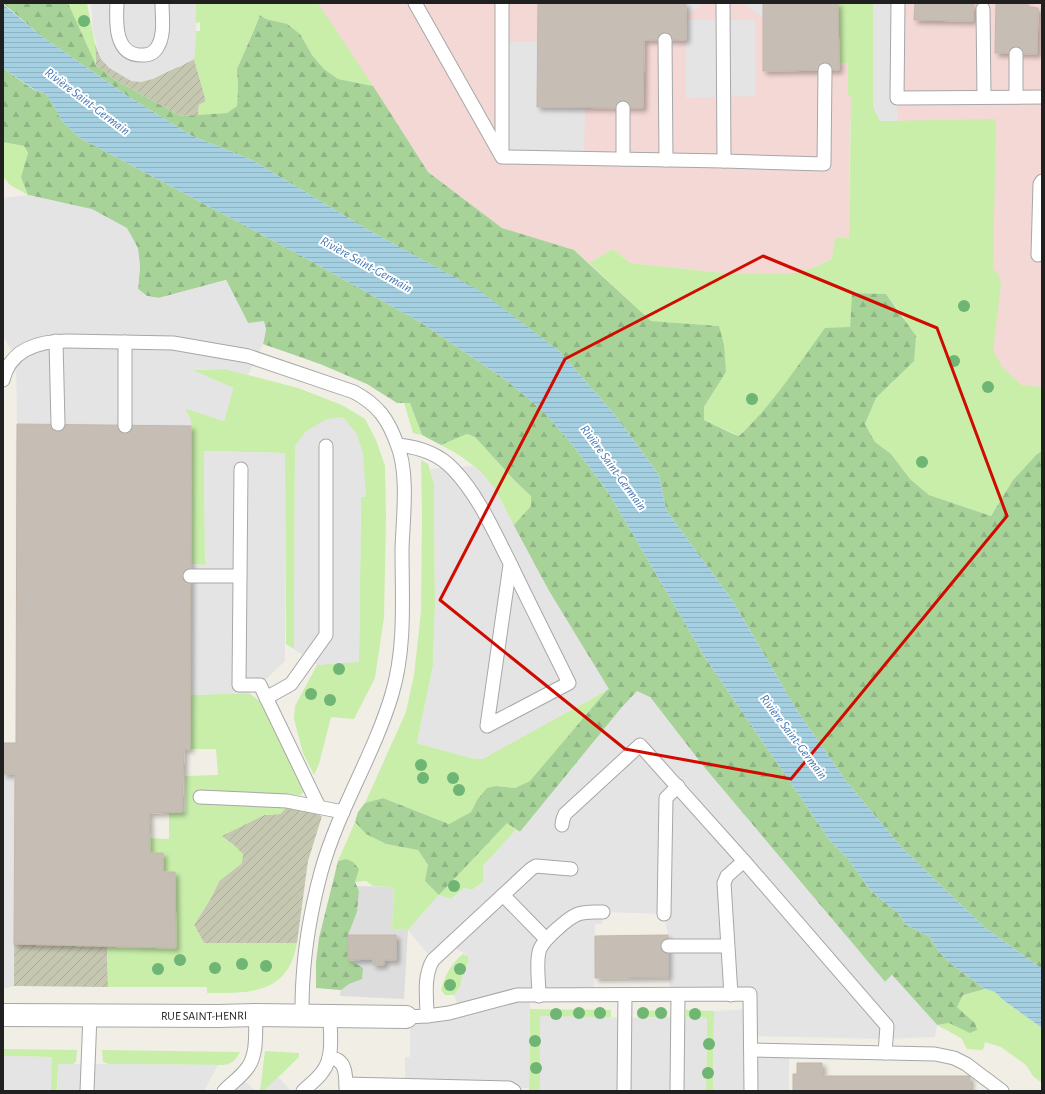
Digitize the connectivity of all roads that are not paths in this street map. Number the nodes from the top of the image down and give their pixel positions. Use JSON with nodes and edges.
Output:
{"nodes":[{"id":1,"x":117,"y":3,"type":"edge"},
{"id":2,"x":162,"y":3,"type":"edge"},
{"id":3,"x":415,"y":3,"type":"edge"},
{"id":4,"x":502,"y":3,"type":"edge"},
{"id":5,"x":722,"y":3,"type":"edge"},
{"id":6,"x":898,"y":3,"type":"edge"},
{"id":7,"x":983,"y":9,"type":"dead end"},
{"id":8,"x":665,"y":40,"type":"dead end"},
{"id":9,"x":1016,"y":54,"type":"dead end"},
{"id":10,"x":825,"y":70,"type":"dead end"},
{"id":11,"x":984,"y":97,"type":"junction"},
{"id":12,"x":1016,"y":97,"type":"junction"},
{"id":13,"x":1042,"y":97,"type":"edge"},
{"id":14,"x":623,"y":108,"type":"dead end"},
{"id":15,"x":502,"y":157,"type":"junction"},
{"id":16,"x":622,"y":159,"type":"junction"},
{"id":17,"x":666,"y":160,"type":"junction"},
{"id":18,"x":724,"y":161,"type":"junction"},
{"id":19,"x":1042,"y":181,"type":"edge"},
{"id":20,"x":1038,"y":255,"type":"dead end"},
{"id":21,"x":56,"y":341,"type":"junction"},
{"id":22,"x":125,"y":342,"type":"junction"},
{"id":23,"x":3,"y":380,"type":"edge"},
{"id":24,"x":58,"y":424,"type":"dead end"},
{"id":25,"x":125,"y":426,"type":"dead end"},
{"id":26,"x":398,"y":445,"type":"junction"},
{"id":27,"x":326,"y":446,"type":"dead end"},
{"id":28,"x":241,"y":469,"type":"dead end"},
{"id":29,"x":510,"y":565,"type":"junction"},
{"id":30,"x":190,"y":576,"type":"dead end"},
{"id":31,"x":240,"y":576,"type":"junction"},
{"id":32,"x":266,"y":698,"type":"junction"},
{"id":33,"x":678,"y":786,"type":"junction"},
{"id":34,"x":200,"y":797,"type":"dead end"},
{"id":35,"x":319,"y":807,"type":"junction"},
{"id":36,"x":343,"y":812,"type":"junction"},
{"id":37,"x":562,"y":825,"type":"dead end"},
{"id":38,"x":744,"y":861,"type":"junction"},
{"id":39,"x":570,"y":869,"type":"dead end"},
{"id":40,"x":503,"y":895,"type":"junction"},
{"id":41,"x":603,"y":912,"type":"dead end"},
{"id":42,"x":664,"y":914,"type":"dead end"},
{"id":43,"x":546,"y":939,"type":"junction"},
{"id":44,"x":668,"y":946,"type":"dead end"},
{"id":45,"x":728,"y":946,"type":"junction"},
{"id":46,"x":731,"y":994,"type":"junction"},
{"id":47,"x":625,"y":995,"type":"junction"},
{"id":48,"x":678,"y":995,"type":"junction"},
{"id":49,"x":539,"y":996,"type":"junction"},
{"id":50,"x":90,"y":1015,"type":"junction"},
{"id":51,"x":256,"y":1015,"type":"junction"},
{"id":52,"x":3,"y":1016,"type":"edge"},
{"id":53,"x":302,"y":1016,"type":"junction"},
{"id":54,"x":330,"y":1016,"type":"junction"},
{"id":55,"x":427,"y":1016,"type":"junction"},
{"id":56,"x":406,"y":1017,"type":"joint"},
{"id":57,"x":750,"y":1050,"type":"junction"},
{"id":58,"x":885,"y":1053,"type":"junction"},
{"id":59,"x":329,"y":1058,"type":"junction"},
{"id":60,"x":314,"y":1086,"type":"edge"},
{"id":61,"x":346,"y":1088,"type":"edge"},
{"id":62,"x":508,"y":1089,"type":"edge"},
{"id":63,"x":999,"y":1090,"type":"edge"},
{"id":64,"x":87,"y":1091,"type":"edge"},
{"id":65,"x":224,"y":1091,"type":"edge"},
{"id":66,"x":303,"y":1091,"type":"edge"},
{"id":67,"x":624,"y":1091,"type":"edge"},
{"id":68,"x":677,"y":1091,"type":"edge"},
{"id":69,"x":750,"y":1091,"type":"edge"}],
"edges":[{"from":1,"to":2,"type":"lane"},
{"from":3,"to":15,"type":"lane"},
{"from":4,"to":15,"type":"lane"},
{"from":5,"to":18,"type":"lane"},
{"from":6,"to":11,"type":"lane"},
{"from":7,"to":11,"type":"lane"},
{"from":8,"to":17,"type":"lane"},
{"from":9,"to":12,"type":"lane"},
{"from":10,"to":18,"type":"lane"},
{"from":11,"to":12,"type":"lane"},
{"from":12,"to":13,"type":"lane"},
{"from":14,"to":16,"type":"lane"},
{"from":15,"to":16,"type":"lane"},
{"from":16,"to":17,"type":"lane"},
{"from":17,"to":18,"type":"lane"},
{"from":19,"to":20,"type":"lane"},
{"from":21,"to":22,"type":"lane"},
{"from":21,"to":23,"type":"lane"},
{"from":21,"to":24,"type":"lane"},
{"from":22,"to":25,"type":"lane"},
{"from":22,"to":26,"type":"lane"},
{"from":26,"to":29,"type":"lane"},
{"from":26,"to":36,"type":"lane"},
{"from":27,"to":32,"type":"lane"},
{"from":28,"to":31,"type":"lane"},
{"from":29,"to":29,"type":"lane"},
{"from":30,"to":31,"type":"lane"},
{"from":31,"to":32,"type":"lane"},
{"from":32,"to":35,"type":"lane"},
{"from":33,"to":37,"type":"lane"},
{"from":33,"to":38,"type":"lane"},
{"from":33,"to":42,"type":"lane"},
{"from":34,"to":35,"type":"lane"},
{"from":35,"to":36,"type":"lane"},
{"from":36,"to":53,"type":"lane"},
{"from":38,"to":45,"type":"lane"},
{"from":38,"to":58,"type":"lane"},
{"from":39,"to":40,"type":"lane"},
{"from":40,"to":43,"type":"lane"},
{"from":40,"to":55,"type":"lane"},
{"from":41,"to":43,"type":"lane"},
{"from":43,"to":49,"type":"lane"},
{"from":44,"to":45,"type":"lane"},
{"from":45,"to":46,"type":"lane"},
{"from":46,"to":48,"type":"lane"},
{"from":46,"to":57,"type":"lane"},
{"from":47,"to":48,"type":"lane"},
{"from":47,"to":49,"type":"lane"},
{"from":47,"to":67,"type":"lane"},
{"from":48,"to":68,"type":"lane"},
{"from":49,"to":55,"type":"lane"},
{"from":50,"to":51,"type":"street","name":"RUE SAINT-HENRI"},
{"from":50,"to":52,"type":"street","name":"RUE SAINT-HENRI"},
{"from":50,"to":64,"type":"lane"},
{"from":51,"to":53,"type":"street","name":"RUE SAINT-HENRI"},
{"from":51,"to":65,"type":"lane"},
{"from":53,"to":54,"type":"street","name":"RUE SAINT-HENRI"},
{"from":54,"to":56,"type":"street","name":"RUE SAINT-HENRI"},
{"from":54,"to":59,"type":"lane"},
{"from":55,"to":56,"type":"lane"},
{"from":57,"to":58,"type":"lane"},
{"from":57,"to":69,"type":"lane"},
{"from":58,"to":63,"type":"lane"},
{"from":59,"to":60,"type":"lane"},
{"from":59,"to":61,"type":"lane"},
{"from":60,"to":66,"type":"lane"},
{"from":61,"to":62,"type":"lane"}]}
